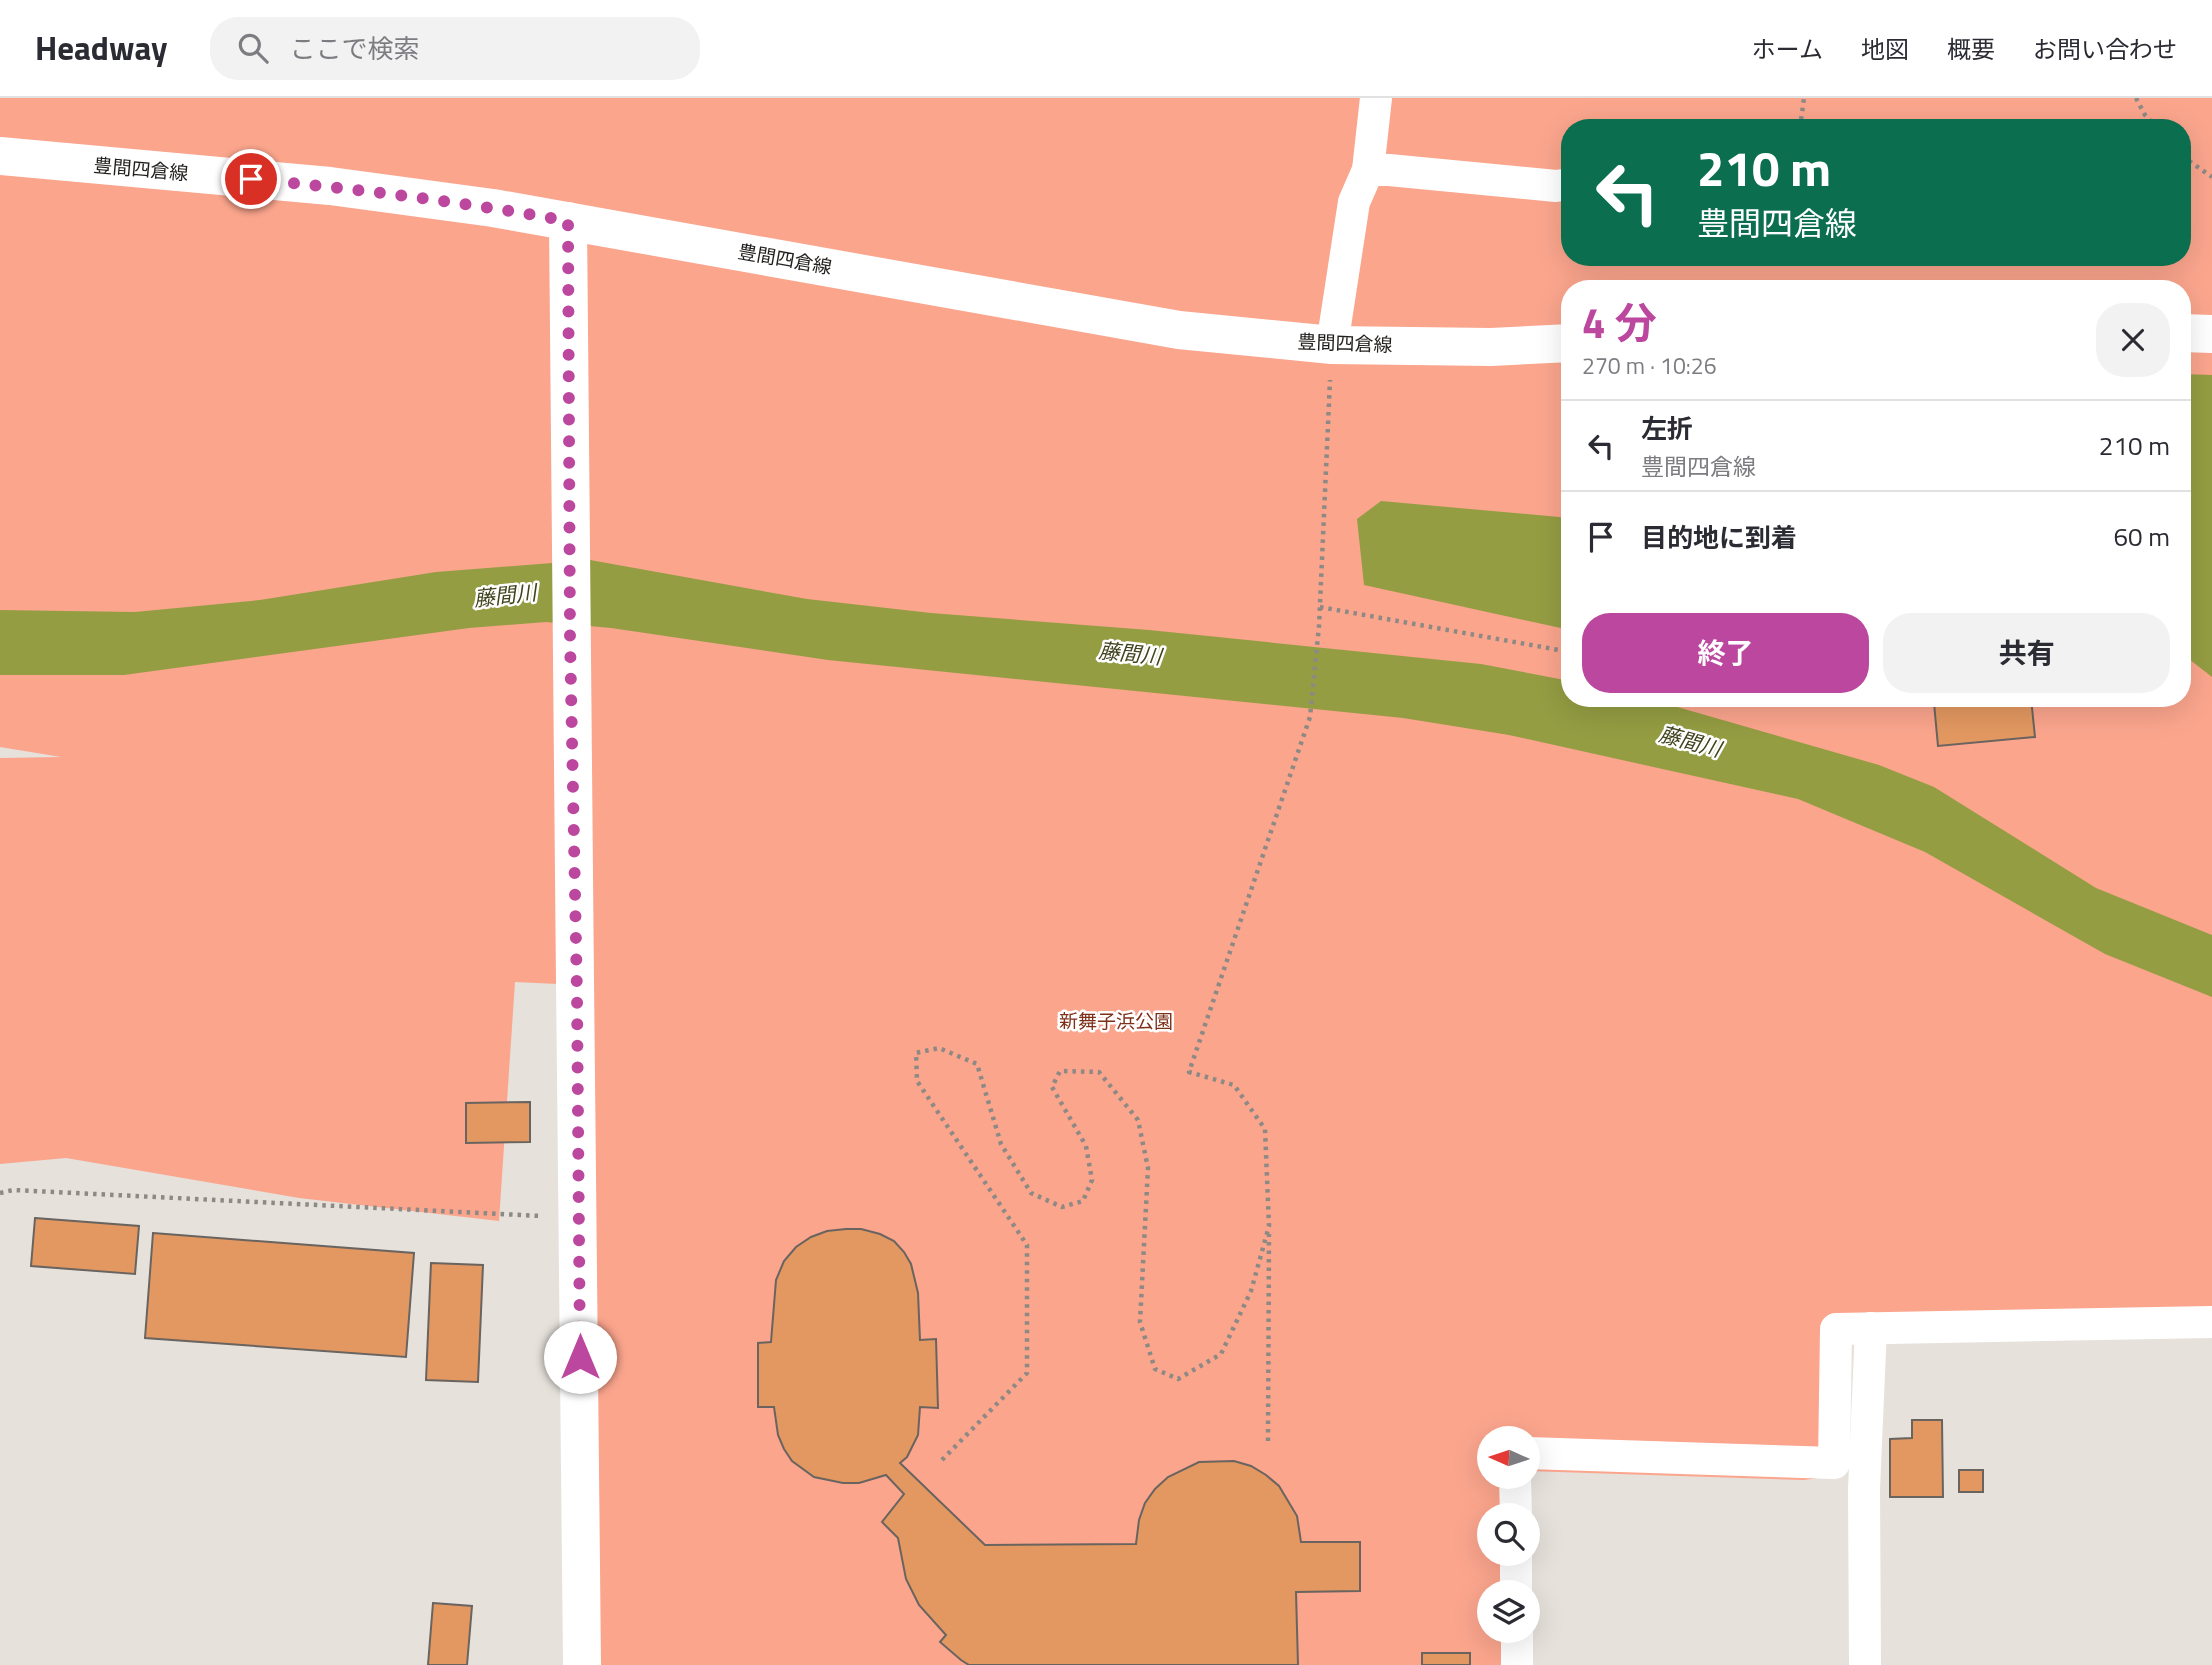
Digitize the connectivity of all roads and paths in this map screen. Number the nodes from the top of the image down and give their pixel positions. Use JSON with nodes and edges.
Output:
{"nodes":[{"id":1,"x":1376,"y":98,"type":"edge"},
{"id":2,"x":1804,"y":98,"type":"edge"},
{"id":3,"x":2136,"y":98,"type":"edge"},
{"id":4,"x":1801,"y":119,"type":"edge"},
{"id":5,"x":2149,"y":119,"type":"edge"},
{"id":6,"x":0,"y":156,"type":"edge"},
{"id":7,"x":2191,"y":162,"type":"edge"},
{"id":8,"x":1368,"y":170,"type":"junction"},
{"id":9,"x":2212,"y":177,"type":"edge"},
{"id":10,"x":1561,"y":185,"type":"edge"},
{"id":11,"x":568,"y":221,"type":"junction"},
{"id":12,"x":2191,"y":333,"type":"edge"},
{"id":13,"x":2212,"y":334,"type":"edge"},
{"id":14,"x":1561,"y":343,"type":"edge"},
{"id":15,"x":1332,"y":345,"type":"junction"},
{"id":16,"x":1320,"y":607,"type":"junction"},
{"id":17,"x":1561,"y":650,"type":"edge"},
{"id":18,"x":0,"y":1193,"type":"edge"},
{"id":19,"x":579,"y":1218,"type":"junction"},
{"id":20,"x":1269,"y":1226,"type":"junction"},
{"id":21,"x":2212,"y":1322,"type":"edge"},
{"id":22,"x":1871,"y":1328,"type":"junction"},
{"id":23,"x":1268,"y":1441,"type":"dead end"},
{"id":24,"x":1540,"y":1452,"type":"edge"},
{"id":25,"x":942,"y":1461,"type":"dead end"},
{"id":26,"x":1834,"y":1463,"type":"junction"},
{"id":27,"x":1864,"y":1489,"type":"junction"},
{"id":28,"x":1517,"y":1643,"type":"edge"},
{"id":29,"x":582,"y":1665,"type":"edge"},
{"id":30,"x":1517,"y":1665,"type":"edge"},
{"id":31,"x":1866,"y":1665,"type":"edge"}],
"edges":[{"from":1,"to":8,"type":"street"},
{"from":2,"to":4,"type":"path"},
{"from":3,"to":5,"type":"path"},
{"from":6,"to":11,"type":"main road","name":"豊間四倉線"},
{"from":7,"to":9,"type":"path"},
{"from":8,"to":10,"type":"street"},
{"from":8,"to":15,"type":"street"},
{"from":11,"to":15,"type":"main road","name":"豊間四倉線"},
{"from":11,"to":19,"type":"main road"},
{"from":12,"to":13,"type":"main road"},
{"from":14,"to":15,"type":"main road","name":"豊間四倉線"},
{"from":15,"to":16,"type":"path"},
{"from":16,"to":17,"type":"path"},
{"from":16,"to":20,"type":"path"},
{"from":18,"to":19,"type":"path"},
{"from":19,"to":29,"type":"main road"},
{"from":20,"to":23,"type":"path"},
{"from":20,"to":25,"type":"path"},
{"from":21,"to":22,"type":"street"},
{"from":22,"to":26,"type":"street"},
{"from":22,"to":27,"type":"street"},
{"from":24,"to":26,"type":"street"},
{"from":26,"to":27,"type":"street"},
{"from":27,"to":31,"type":"street"},
{"from":28,"to":30,"type":"street"}]}
